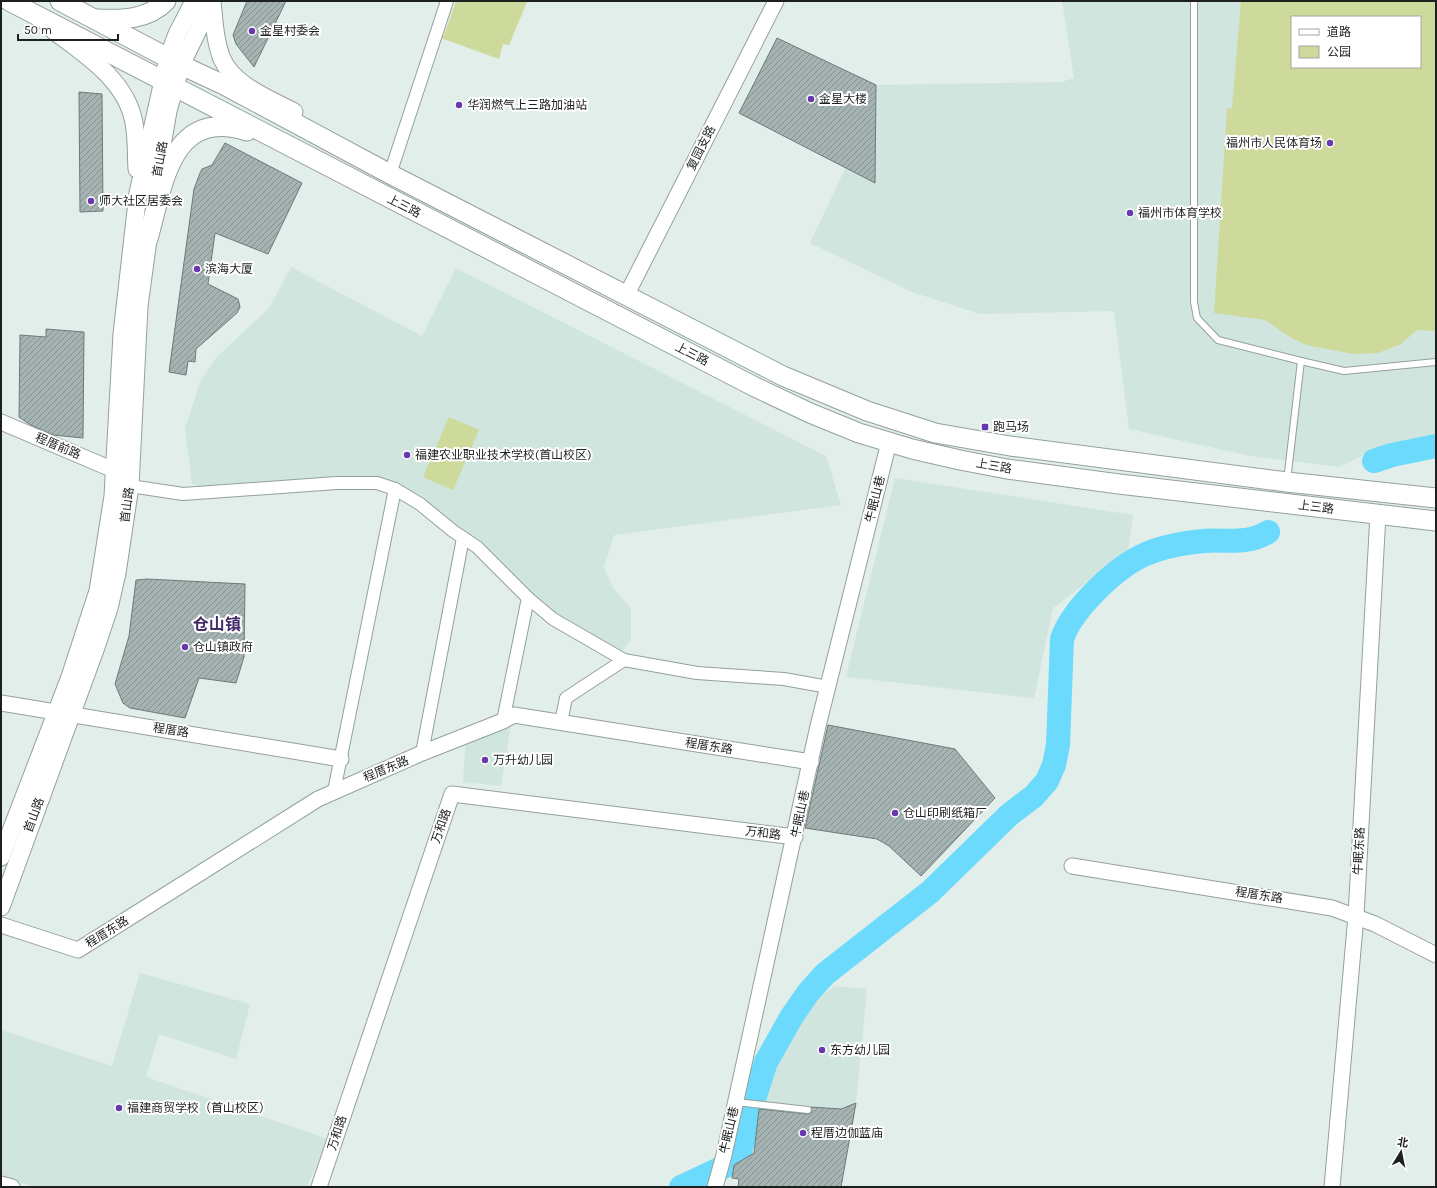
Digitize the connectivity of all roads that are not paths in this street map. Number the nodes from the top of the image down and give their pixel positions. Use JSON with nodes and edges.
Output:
{"nodes":[{"id":1,"x":9,"y":1,"type":"edge"},
{"id":2,"x":60,"y":1,"type":"edge"},
{"id":3,"x":166,"y":1,"type":"edge"},
{"id":4,"x":194,"y":1,"type":"edge"},
{"id":5,"x":212,"y":1,"type":"edge"},
{"id":6,"x":447,"y":1,"type":"edge"},
{"id":7,"x":776,"y":1,"type":"edge"},
{"id":8,"x":1194,"y":1,"type":"edge"},
{"id":9,"x":26,"y":10,"type":"junction"},
{"id":10,"x":92,"y":18,"type":"junction"},
{"id":11,"x":174,"y":61,"type":"junction"},
{"id":12,"x":168,"y":83,"type":"junction"},
{"id":13,"x":281,"y":142,"type":"junction"},
{"id":14,"x":333,"y":142,"type":"junction"},
{"id":15,"x":390,"y":174,"type":"junction"},
{"id":16,"x":138,"y":193,"type":"junction"},
{"id":17,"x":148,"y":239,"type":"junction"},
{"id":18,"x":626,"y":296,"type":"junction"},
{"id":19,"x":1301,"y":361,"type":"junction"},
{"id":20,"x":1436,"y":362,"type":"edge"},
{"id":21,"x":1,"y":422,"type":"edge"},
{"id":22,"x":889,"y":442,"type":"junction"},
{"id":23,"x":116,"y":471,"type":"junction"},
{"id":24,"x":1287,"y":482,"type":"junction"},
{"id":25,"x":130,"y":486,"type":"junction"},
{"id":26,"x":395,"y":489,"type":"junction"},
{"id":27,"x":1436,"y":498,"type":"edge"},
{"id":28,"x":1378,"y":514,"type":"junction"},
{"id":29,"x":1436,"y":521,"type":"edge"},
{"id":30,"x":463,"y":538,"type":"junction"},
{"id":31,"x":528,"y":598,"type":"junction"},
{"id":32,"x":624,"y":660,"type":"junction"},
{"id":33,"x":828,"y":687,"type":"junction"},
{"id":34,"x":1,"y":703,"type":"edge"},
{"id":35,"x":63,"y":714,"type":"junction"},
{"id":36,"x":503,"y":721,"type":"junction"},
{"id":37,"x":561,"y":722,"type":"junction"},
{"id":38,"x":422,"y":753,"type":"junction"},
{"id":39,"x":341,"y":759,"type":"junction"},
{"id":40,"x":811,"y":762,"type":"junction"},
{"id":41,"x":334,"y":791,"type":"junction"},
{"id":42,"x":795,"y":837,"type":"junction"},
{"id":43,"x":1,"y":857,"type":"edge"},
{"id":44,"x":1072,"y":866,"type":"dead end"},
{"id":45,"x":1,"y":907,"type":"edge"},
{"id":46,"x":1356,"y":916,"type":"junction"},
{"id":47,"x":1,"y":925,"type":"edge"},
{"id":48,"x":1436,"y":955,"type":"edge"},
{"id":49,"x":739,"y":1102,"type":"junction"},
{"id":50,"x":808,"y":1110,"type":"dead end"},
{"id":51,"x":716,"y":1183,"type":"edge"},
{"id":52,"x":1,"y":1184,"type":"edge"},
{"id":53,"x":12,"y":1187,"type":"edge"},
{"id":54,"x":319,"y":1187,"type":"edge"},
{"id":55,"x":1332,"y":1187,"type":"edge"}],
"edges":[{"from":1,"to":9,"type":"main road","name":"上三路"},
{"from":2,"to":10,"type":"main road","name":"上三路"},
{"from":3,"to":10,"type":"main road"},
{"from":4,"to":11,"type":"main road"},
{"from":5,"to":11,"type":"main road"},
{"from":5,"to":14,"type":"main road"},
{"from":6,"to":15,"type":"street"},
{"from":7,"to":18,"type":"street","name":"复园支路"},
{"from":8,"to":19,"type":"lane"},
{"from":9,"to":12,"type":"main road","name":"上三路"},
{"from":9,"to":16,"type":"main road"},
{"from":10,"to":11,"type":"main road","name":"上三路"},
{"from":11,"to":12,"type":"main road"},
{"from":11,"to":14,"type":"main road","name":"上三路"},
{"from":12,"to":13,"type":"main road","name":"上三路"},
{"from":12,"to":16,"type":"main road","name":"首山路"},
{"from":12,"to":17,"type":"main road","name":"首山路"},
{"from":13,"to":17,"type":"main road"},
{"from":13,"to":22,"type":"main road","name":"上三路"},
{"from":14,"to":15,"type":"main road","name":"上三路"},
{"from":15,"to":18,"type":"main road","name":"上三路"},
{"from":16,"to":23,"type":"main road","name":"首山路"},
{"from":17,"to":25,"type":"main road","name":"首山路"},
{"from":18,"to":24,"type":"main road","name":"上三路"},
{"from":19,"to":20,"type":"lane"},
{"from":19,"to":24,"type":"lane"},
{"from":21,"to":23,"type":"street","name":"程厝前路"},
{"from":22,"to":28,"type":"main road","name":"上三路"},
{"from":22,"to":33,"type":"street","name":"牛眠山巷"},
{"from":23,"to":35,"type":"main road","name":"首山路"},
{"from":24,"to":27,"type":"main road","name":"上三路"},
{"from":25,"to":26,"type":"street"},
{"from":25,"to":35,"type":"main road","name":"首山路"},
{"from":26,"to":30,"type":"street"},
{"from":26,"to":39,"type":"street"},
{"from":28,"to":29,"type":"main road","name":"上三路"},
{"from":28,"to":46,"type":"street","name":"牛眠东路"},
{"from":30,"to":31,"type":"street"},
{"from":30,"to":38,"type":"street"},
{"from":31,"to":32,"type":"street"},
{"from":31,"to":36,"type":"street"},
{"from":32,"to":33,"type":"street"},
{"from":32,"to":37,"type":"street"},
{"from":33,"to":40,"type":"street","name":"牛眠山巷"},
{"from":34,"to":35,"type":"street","name":"程厝路"},
{"from":35,"to":39,"type":"street","name":"程厝路"},
{"from":35,"to":43,"type":"main road","name":"首山路"},
{"from":35,"to":45,"type":"main road","name":"首山路"},
{"from":36,"to":37,"type":"street","name":"程厝东路"},
{"from":36,"to":38,"type":"street","name":"程厝东路"},
{"from":37,"to":40,"type":"street","name":"程厝东路"},
{"from":38,"to":41,"type":"street","name":"程厝东路"},
{"from":39,"to":41,"type":"street"},
{"from":40,"to":42,"type":"street","name":"牛眠山巷"},
{"from":41,"to":47,"type":"street","name":"程厝东路"},
{"from":42,"to":49,"type":"street","name":"牛眠山巷"},
{"from":42,"to":54,"type":"street","name":"万和路"},
{"from":44,"to":46,"type":"street","name":"程厝东路"},
{"from":46,"to":48,"type":"street","name":"程厝东路"},
{"from":46,"to":55,"type":"street","name":"牛眠东路"},
{"from":49,"to":50,"type":"lane"},
{"from":49,"to":51,"type":"street","name":"牛眠山巷"},
{"from":52,"to":53,"type":"street"}]}
